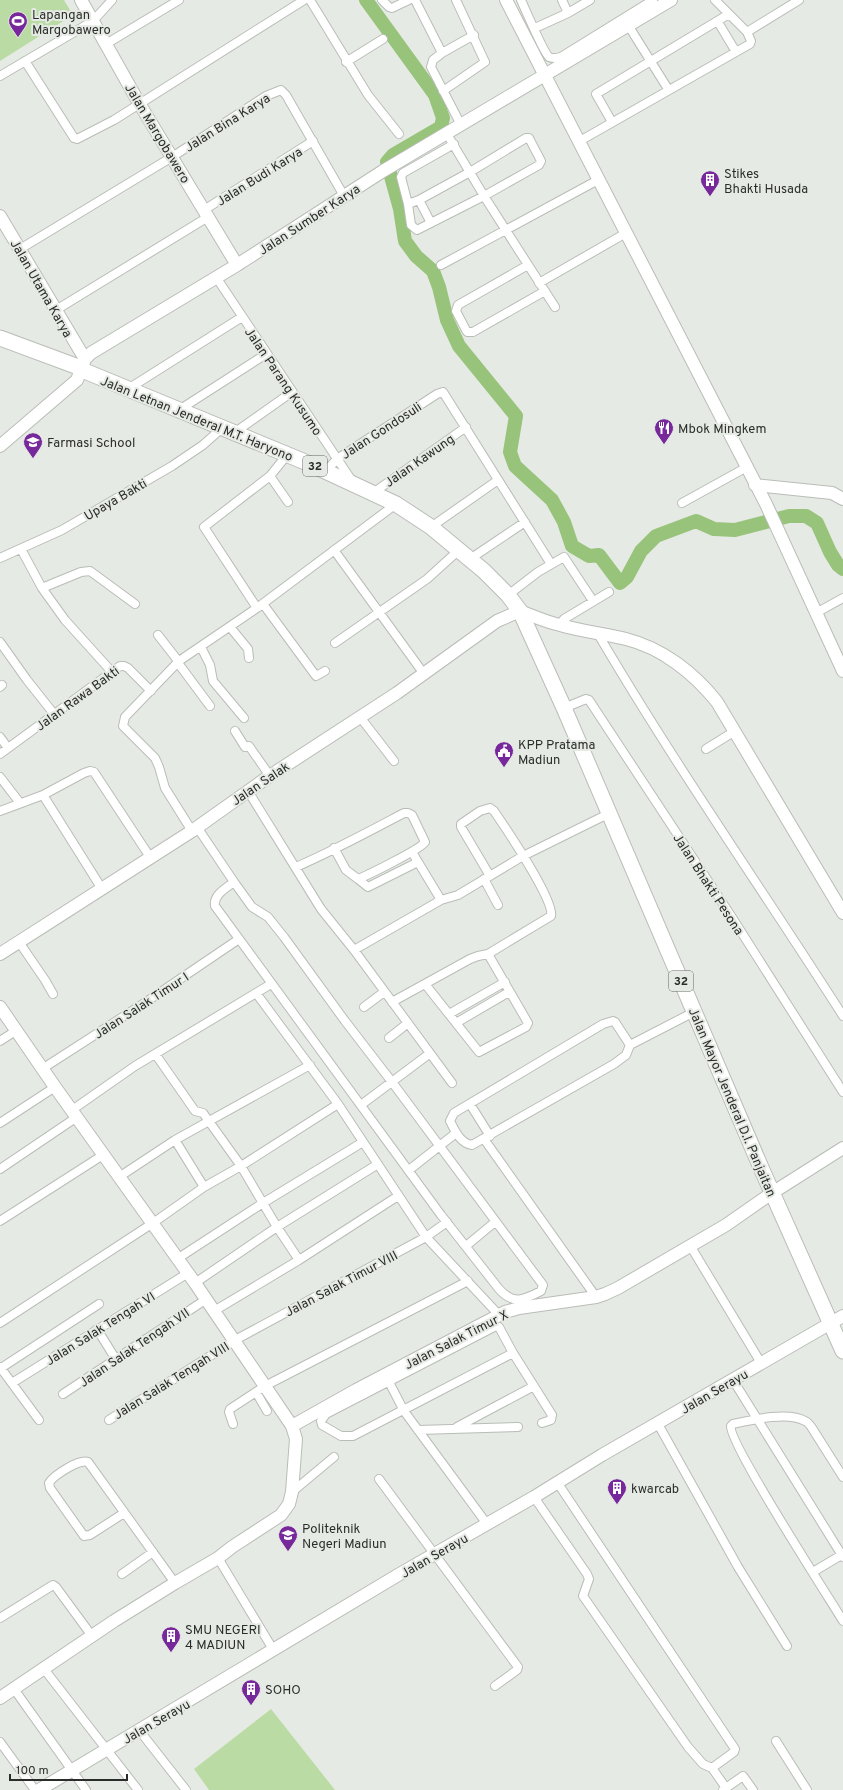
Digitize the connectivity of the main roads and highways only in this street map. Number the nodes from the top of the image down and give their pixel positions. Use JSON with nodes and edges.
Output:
{"nodes":[{"id":1,"x":0,"y":338,"type":"edge"},
{"id":2,"x":520,"y":611,"type":"joint"},
{"id":3,"x":837,"y":1319,"type":"edge"},
{"id":4,"x":843,"y":1350,"type":"edge"}],
"edges":[{"from":1,"to":2,"type":"highway","name":"Jalan Letnan Jenderal M.T. Haryono","number":"32"},
{"from":2,"to":3,"type":"highway","name":"Jalan Mayor Jenderal D.I. Panjaitan","number":"32"},
{"from":3,"to":4,"type":"highway","name":"Jalan Mayor Jenderal D.I. Panjaitan","number":"32"}]}
